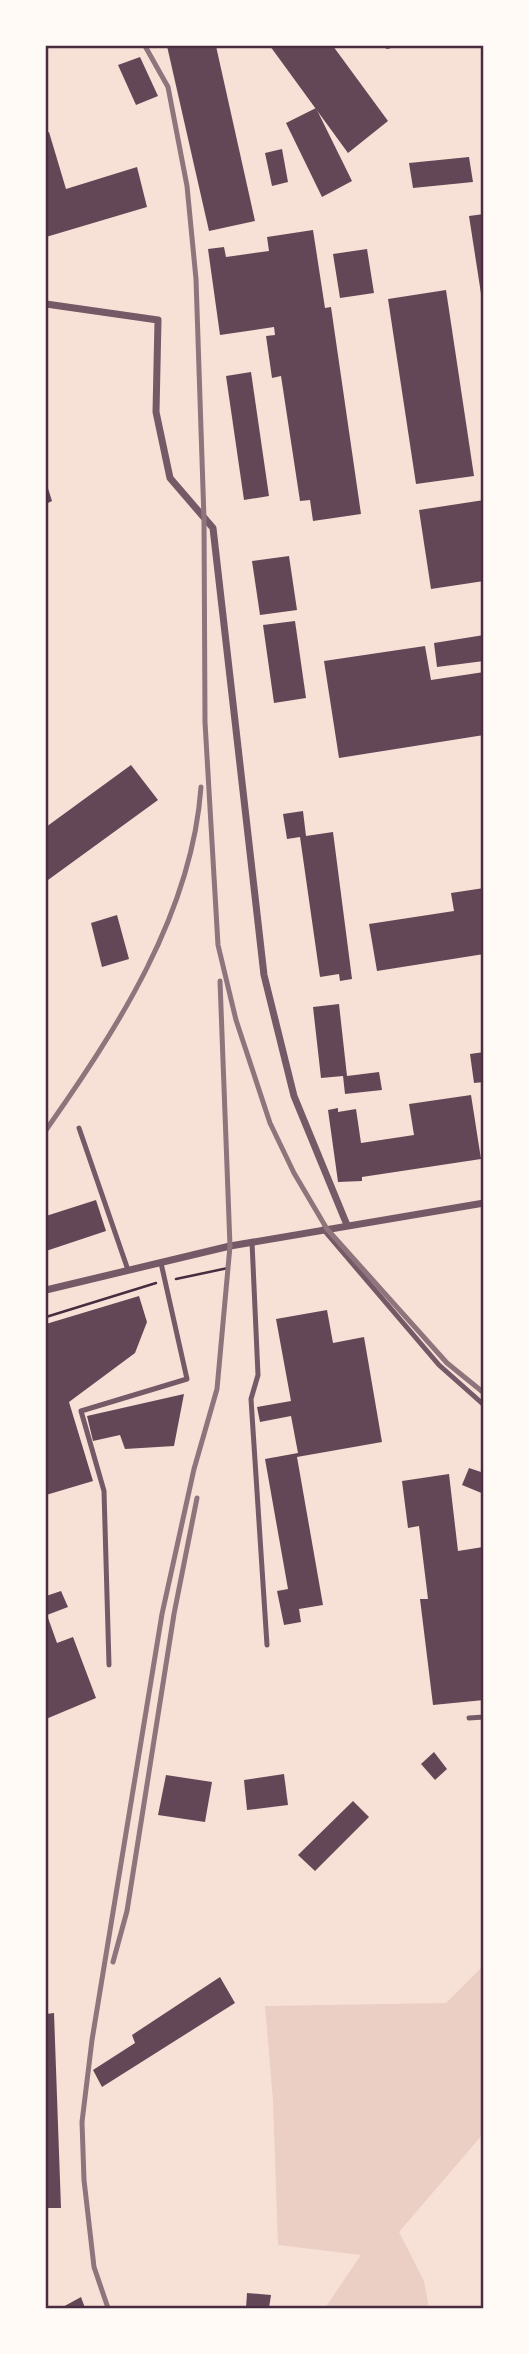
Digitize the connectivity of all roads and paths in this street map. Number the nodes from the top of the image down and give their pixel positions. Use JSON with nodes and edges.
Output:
{"nodes":[{"id":1,"x":46,"y":304,"type":"edge"},
{"id":2,"x":79,"y":1128,"type":"dead end"},
{"id":3,"x":484,"y":1203,"type":"edge"},
{"id":4,"x":346,"y":1225,"type":"junction"},
{"id":5,"x":323,"y":1229,"type":"junction"},
{"id":6,"x":252,"y":1242,"type":"junction"},
{"id":7,"x":161,"y":1263,"type":"junction"},
{"id":8,"x":228,"y":1268,"type":"dead end"},
{"id":9,"x":128,"y":1270,"type":"junction"},
{"id":10,"x":165,"y":1281,"type":"junction"},
{"id":11,"x":46,"y":1290,"type":"edge"},
{"id":12,"x":46,"y":1317,"type":"edge"},
{"id":13,"x":484,"y":1405,"type":"edge"},
{"id":14,"x":267,"y":1645,"type":"dead end"},
{"id":15,"x":109,"y":1665,"type":"dead end"},
{"id":16,"x":484,"y":1717,"type":"edge"},
{"id":17,"x":469,"y":1718,"type":"dead end"}],
"edges":[{"from":1,"to":4,"type":"street"},
{"from":2,"to":9,"type":"lane"},
{"from":3,"to":4,"type":"street"},
{"from":4,"to":5,"type":"street"},
{"from":5,"to":6,"type":"street"},
{"from":5,"to":13,"type":"lane"},
{"from":6,"to":7,"type":"street"},
{"from":6,"to":14,"type":"lane"},
{"from":7,"to":9,"type":"street"},
{"from":7,"to":10,"type":"lane"},
{"from":8,"to":10,"type":"path"},
{"from":9,"to":11,"type":"street"},
{"from":10,"to":12,"type":"path"},
{"from":10,"to":15,"type":"lane"},
{"from":16,"to":17,"type":"lane"}]}
